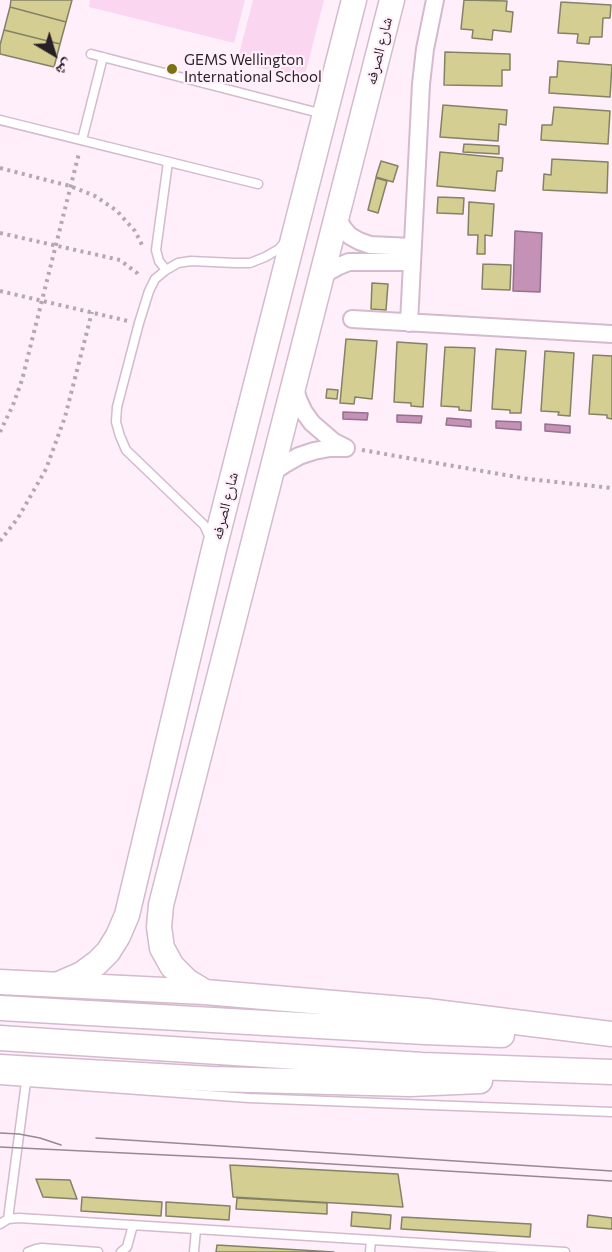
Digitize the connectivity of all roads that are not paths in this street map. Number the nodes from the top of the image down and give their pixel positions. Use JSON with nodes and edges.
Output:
{"nodes":[{"id":1,"x":354,"y":0,"type":"edge"},
{"id":2,"x":392,"y":0,"type":"edge"},
{"id":3,"x":435,"y":0,"type":"edge"},
{"id":4,"x":91,"y":54,"type":"dead end"},
{"id":5,"x":103,"y":57,"type":"junction"},
{"id":6,"x":325,"y":115,"type":"junction"},
{"id":7,"x":0,"y":120,"type":"edge"},
{"id":8,"x":82,"y":140,"type":"junction"},
{"id":9,"x":168,"y":162,"type":"junction"},
{"id":10,"x":258,"y":184,"type":"dead end"},
{"id":11,"x":339,"y":206,"type":"junction"},
{"id":12,"x":297,"y":223,"type":"junction"},
{"id":13,"x":412,"y":255,"type":"junction"},
{"id":14,"x":166,"y":270,"type":"junction"},
{"id":15,"x":320,"y":283,"type":"junction"},
{"id":16,"x":352,"y":319,"type":"dead end"},
{"id":17,"x":409,"y":322,"type":"junction"},
{"id":18,"x":612,"y":334,"type":"edge"},
{"id":19,"x":294,"y":385,"type":"junction"},
{"id":20,"x":272,"y":473,"type":"junction"},
{"id":21,"x":214,"y":549,"type":"junction"},
{"id":22,"x":0,"y":982,"type":"edge"},
{"id":23,"x":59,"y":984,"type":"junction"},
{"id":24,"x":205,"y":992,"type":"junction"},
{"id":25,"x":0,"y":1008,"type":"edge"},
{"id":26,"x":612,"y":1036,"type":"edge"},
{"id":27,"x":0,"y":1038,"type":"edge"},
{"id":28,"x":0,"y":1067,"type":"edge"},
{"id":29,"x":612,"y":1074,"type":"edge"},
{"id":30,"x":0,"y":1080,"type":"edge"},
{"id":31,"x":26,"y":1082,"type":"junction"},
{"id":32,"x":612,"y":1112,"type":"edge"},
{"id":33,"x":4,"y":1222,"type":"edge"},
{"id":34,"x":133,"y":1225,"type":"junction"},
{"id":35,"x":196,"y":1229,"type":"junction"},
{"id":36,"x":371,"y":1240,"type":"junction"},
{"id":37,"x":28,"y":1252,"type":"edge"},
{"id":38,"x":98,"y":1252,"type":"edge"},
{"id":39,"x":121,"y":1252,"type":"edge"},
{"id":40,"x":194,"y":1252,"type":"edge"},
{"id":41,"x":370,"y":1252,"type":"edge"},
{"id":42,"x":565,"y":1252,"type":"edge"}],
"edges":[{"from":1,"to":6,"type":"street","name":"شارع الصرفه"},
{"from":2,"to":11,"type":"street","name":"شارع الصرفه"},
{"from":3,"to":13,"type":"street"},
{"from":4,"to":5,"type":"lane"},
{"from":5,"to":6,"type":"lane"},
{"from":5,"to":8,"type":"lane"},
{"from":6,"to":12,"type":"street","name":"شارع الصرفه"},
{"from":7,"to":8,"type":"lane"},
{"from":8,"to":9,"type":"lane"},
{"from":9,"to":10,"type":"lane"},
{"from":9,"to":14,"type":"lane"},
{"from":11,"to":13,"type":"street"},
{"from":11,"to":15,"type":"street","name":"شارع الصرفه"},
{"from":12,"to":14,"type":"lane"},
{"from":12,"to":21,"type":"street","name":"شارع الصرفه"},
{"from":13,"to":15,"type":"street"},
{"from":13,"to":17,"type":"street"},
{"from":14,"to":21,"type":"lane"},
{"from":15,"to":19,"type":"street","name":"شارع الصرفه"},
{"from":16,"to":17,"type":"street"},
{"from":17,"to":18,"type":"street"},
{"from":19,"to":20,"type":"street","name":"شارع الصرفه"},
{"from":19,"to":20,"type":"street"},
{"from":20,"to":24,"type":"street","name":"شارع الصرفه"},
{"from":21,"to":23,"type":"street","name":"شارع الصرفه"},
{"from":22,"to":23,"type":"street"},
{"from":23,"to":24,"type":"street"},
{"from":24,"to":26,"type":"street"},
{"from":25,"to":26,"type":"street"},
{"from":27,"to":29,"type":"street"},
{"from":28,"to":29,"type":"street"},
{"from":30,"to":31,"type":"lane"},
{"from":31,"to":32,"type":"lane"},
{"from":31,"to":33,"type":"lane"},
{"from":33,"to":34,"type":"lane"},
{"from":34,"to":35,"type":"lane"},
{"from":34,"to":39,"type":"lane"},
{"from":35,"to":36,"type":"lane"},
{"from":35,"to":40,"type":"lane"},
{"from":36,"to":41,"type":"lane"},
{"from":36,"to":42,"type":"lane"},
{"from":37,"to":38,"type":"lane"}]}
